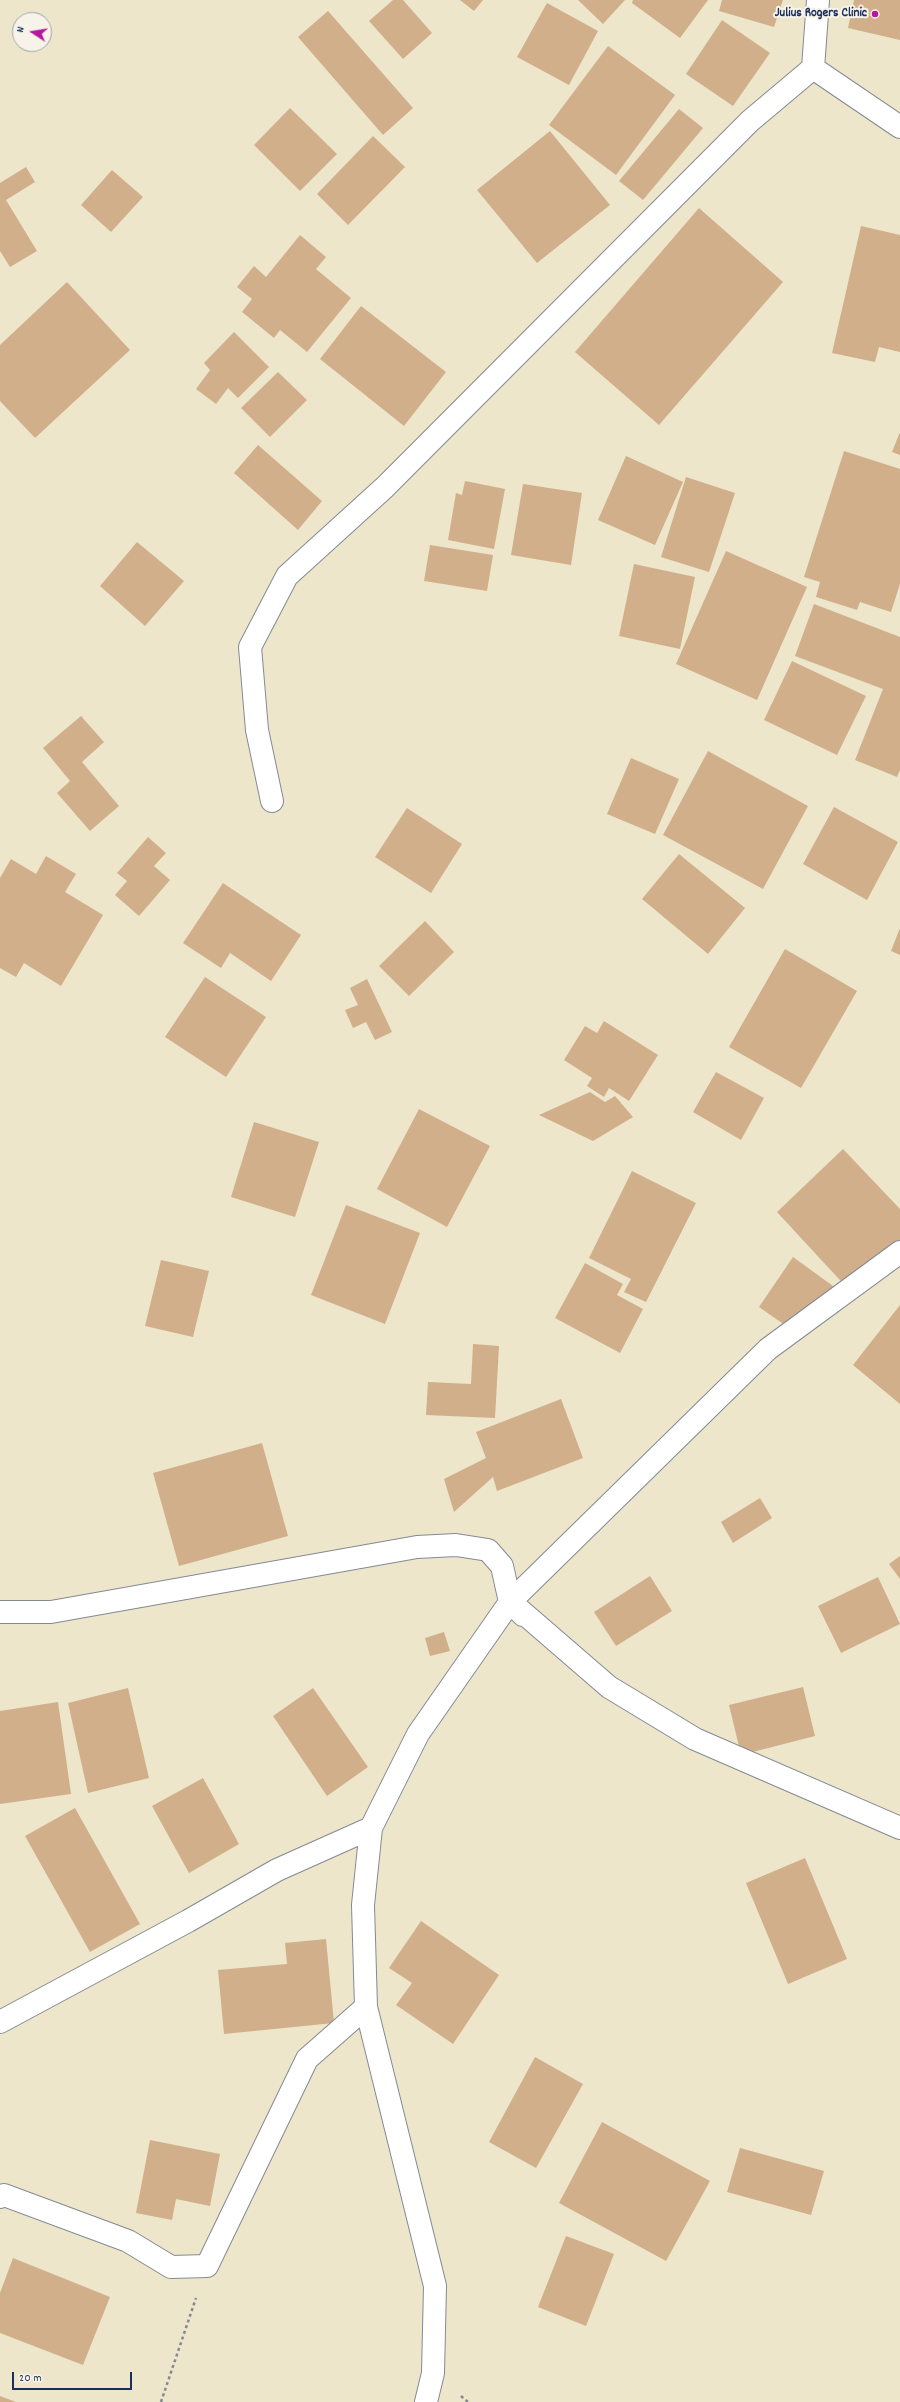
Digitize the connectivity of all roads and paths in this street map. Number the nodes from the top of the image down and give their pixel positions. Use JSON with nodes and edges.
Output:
{"nodes":[{"id":1,"x":818,"y":0,"type":"edge"},
{"id":2,"x":814,"y":68,"type":"junction"},
{"id":3,"x":900,"y":127,"type":"edge"},
{"id":4,"x":272,"y":801,"type":"dead end"},
{"id":5,"x":900,"y":1252,"type":"edge"},
{"id":6,"x":510,"y":1602,"type":"junction"},
{"id":7,"x":0,"y":1612,"type":"edge"},
{"id":8,"x":371,"y":1828,"type":"junction"},
{"id":9,"x":900,"y":1828,"type":"edge"},
{"id":10,"x":366,"y":2007,"type":"junction"},
{"id":11,"x":0,"y":2022,"type":"edge"},
{"id":12,"x":0,"y":2197,"type":"edge"},
{"id":13,"x":207,"y":2266,"type":"junction"},
{"id":14,"x":161,"y":2402,"type":"edge"},
{"id":15,"x":426,"y":2402,"type":"edge"}],
"edges":[{"from":1,"to":2,"type":"street"},
{"from":2,"to":3,"type":"street"},
{"from":2,"to":4,"type":"street"},
{"from":5,"to":6,"type":"street"},
{"from":6,"to":7,"type":"street"},
{"from":6,"to":8,"type":"street"},
{"from":6,"to":9,"type":"street"},
{"from":8,"to":10,"type":"street"},
{"from":8,"to":11,"type":"street"},
{"from":10,"to":13,"type":"street"},
{"from":10,"to":15,"type":"street"},
{"from":12,"to":13,"type":"street"},
{"from":13,"to":14,"type":"path"}]}
